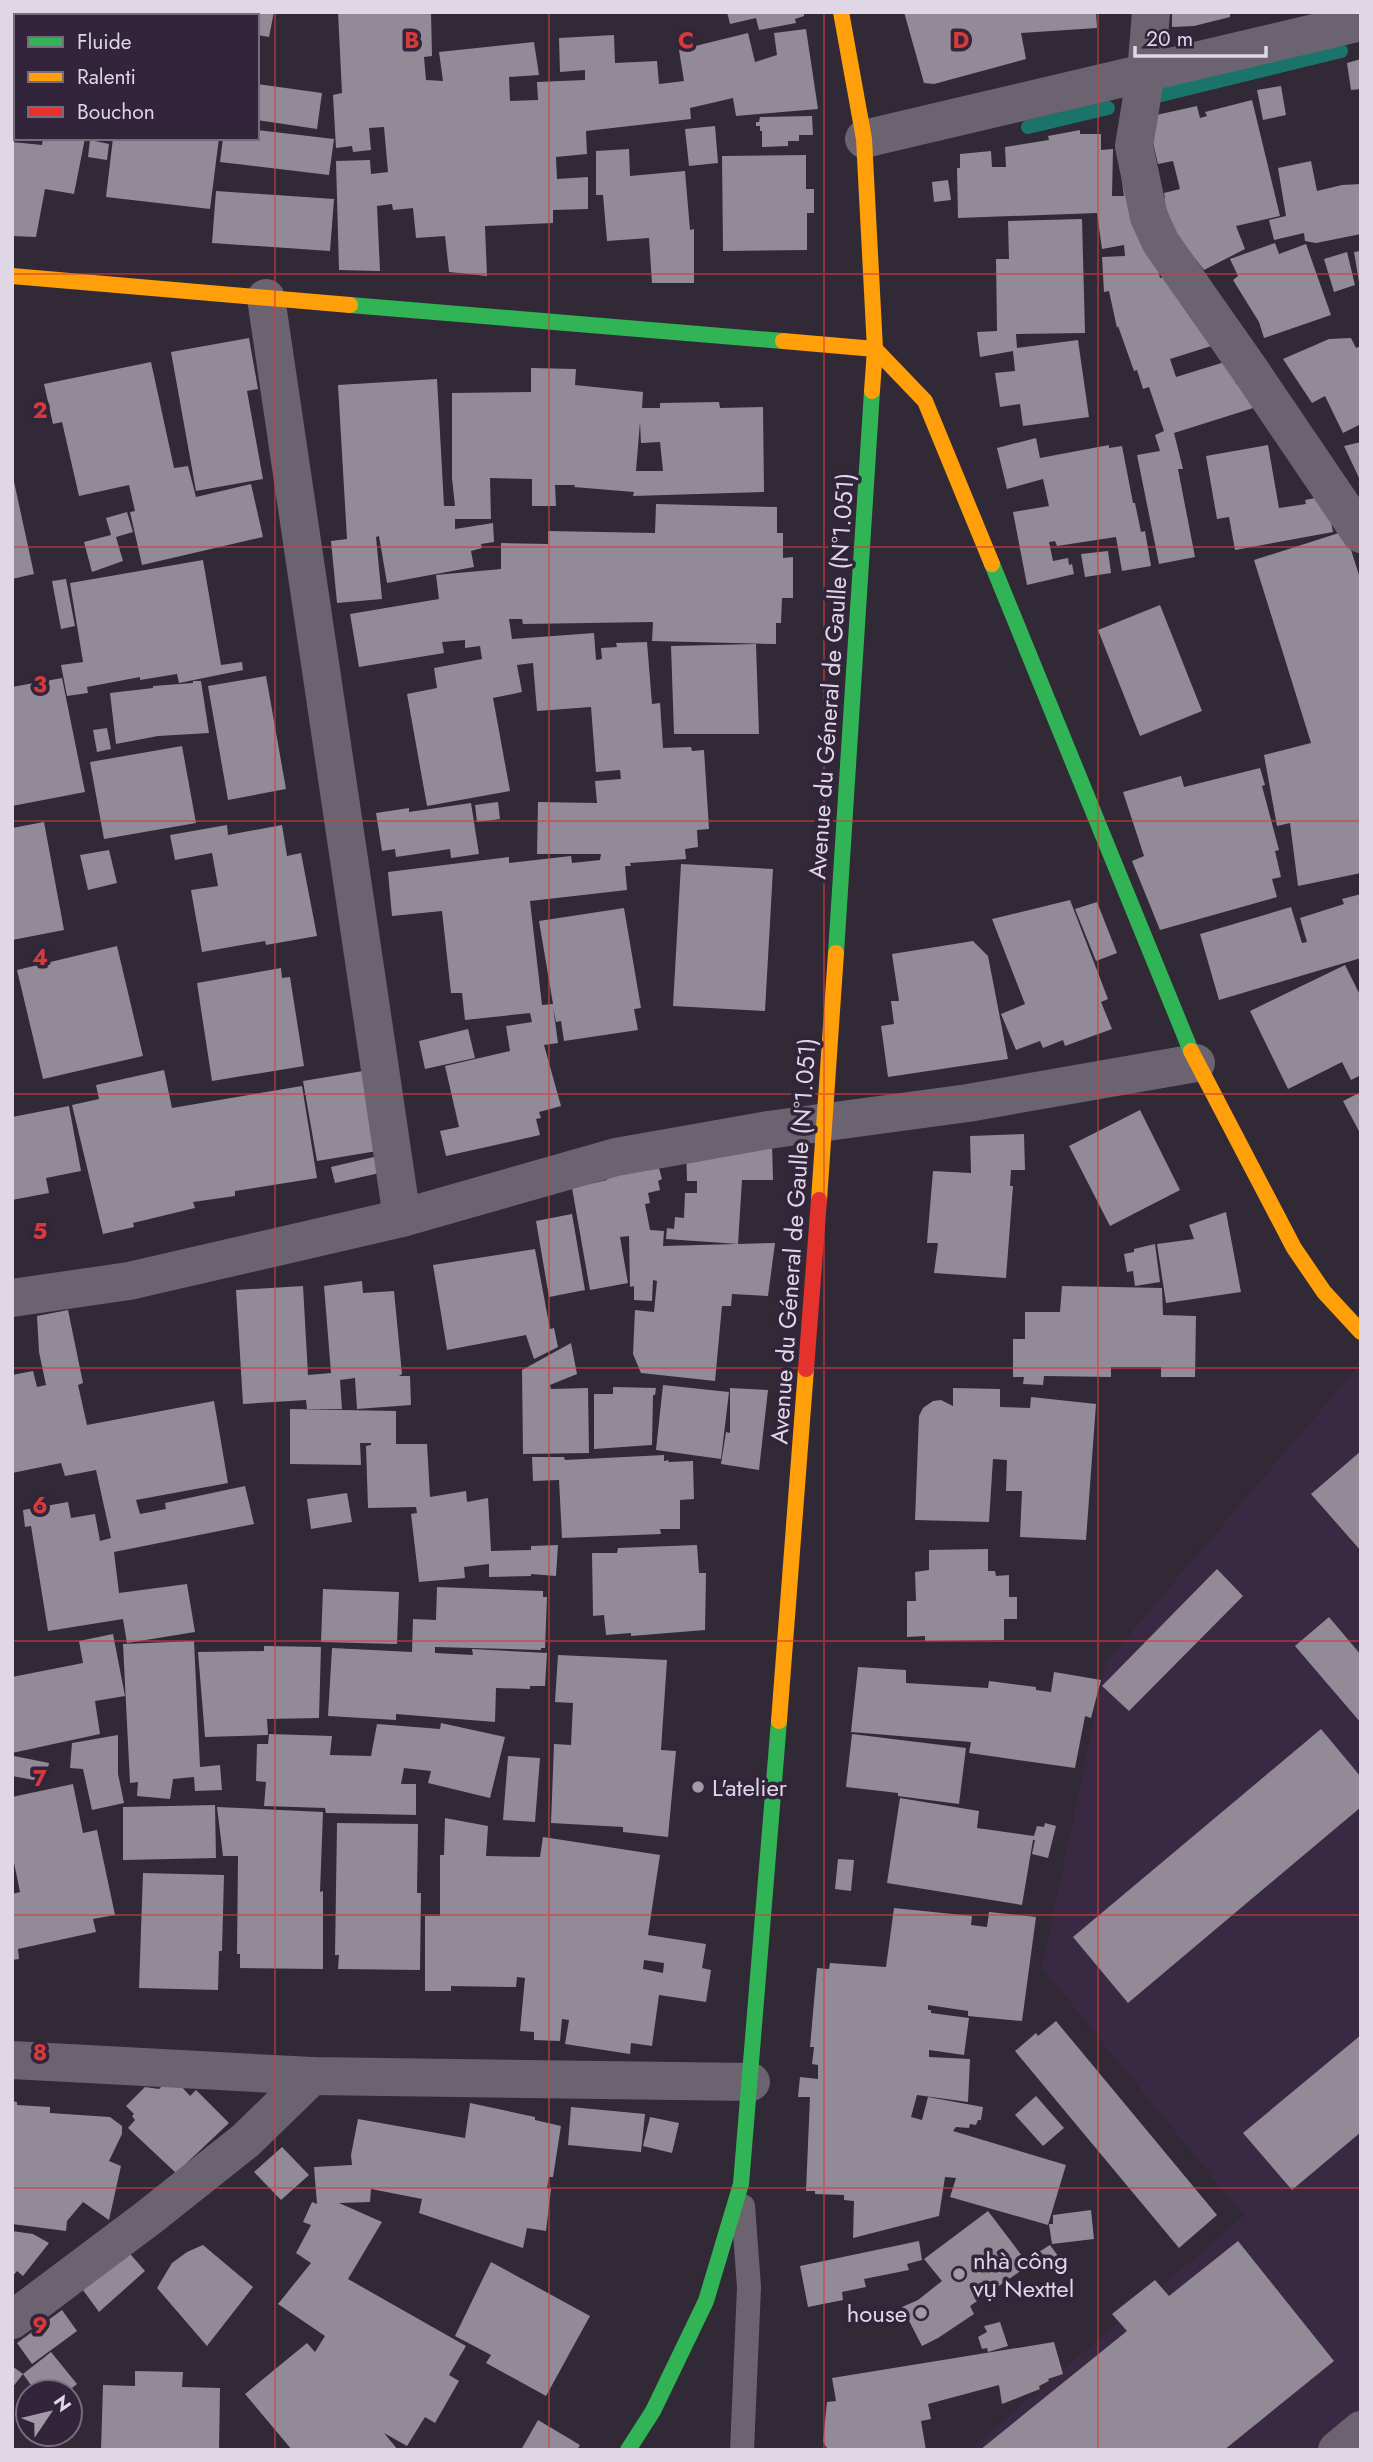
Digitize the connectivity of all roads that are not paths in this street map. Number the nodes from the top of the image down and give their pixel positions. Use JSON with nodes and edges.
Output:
{"nodes":[{"id":1,"x":841,"y":12,"type":"edge"},
{"id":2,"x":1151,"y":12,"type":"edge"},
{"id":3,"x":1361,"y":22,"type":"edge"},
{"id":4,"x":1146,"y":72,"type":"junction"},
{"id":5,"x":864,"y":139,"type":"junction"},
{"id":6,"x":12,"y":276,"type":"edge"},
{"id":7,"x":266,"y":298,"type":"junction"},
{"id":8,"x":875,"y":349,"type":"junction"},
{"id":9,"x":1361,"y":534,"type":"edge"},
{"id":10,"x":1196,"y":1063,"type":"junction"},
{"id":11,"x":825,"y":1122,"type":"junction"},
{"id":12,"x":402,"y":1218,"type":"junction"},
{"id":13,"x":12,"y":1298,"type":"edge"},
{"id":14,"x":1361,"y":1332,"type":"edge"},
{"id":15,"x":12,"y":2060,"type":"edge"},
{"id":16,"x":312,"y":2076,"type":"junction"},
{"id":17,"x":751,"y":2082,"type":"junction"},
{"id":18,"x":741,"y":2184,"type":"junction"},
{"id":19,"x":12,"y":2320,"type":"edge"},
{"id":20,"x":1361,"y":2430,"type":"edge"},
{"id":21,"x":628,"y":2450,"type":"edge"},
{"id":22,"x":742,"y":2450,"type":"edge"},
{"id":23,"x":1337,"y":2450,"type":"edge"}],
"edges":[{"from":1,"to":5,"type":"main road","name":"Avenue du Géneral de Gaulle (N°1.051)"},
{"from":2,"to":4,"type":"street"},
{"from":3,"to":4,"type":"street"},
{"from":4,"to":5,"type":"street"},
{"from":4,"to":9,"type":"street"},
{"from":5,"to":8,"type":"main road","name":"Avenue du Géneral de Gaulle (N°1.051)"},
{"from":6,"to":7,"type":"main road"},
{"from":7,"to":8,"type":"main road"},
{"from":7,"to":12,"type":"street"},
{"from":8,"to":10,"type":"main road"},
{"from":8,"to":11,"type":"main road","name":"Avenue du Géneral de Gaulle (N°1.051)"},
{"from":10,"to":11,"type":"street"},
{"from":10,"to":14,"type":"main road"},
{"from":11,"to":12,"type":"street"},
{"from":11,"to":17,"type":"main road","name":"Avenue du Géneral de Gaulle (N°1.051)"},
{"from":12,"to":13,"type":"street"},
{"from":15,"to":16,"type":"street"},
{"from":16,"to":17,"type":"street"},
{"from":16,"to":19,"type":"street"},
{"from":17,"to":18,"type":"main road","name":"Avenue du Géneral de Gaulle (N°1.051)"},
{"from":18,"to":21,"type":"main road","name":"Avenue du Géneral de Gaulle (N°1.051)"},
{"from":18,"to":22,"type":"lane"},
{"from":20,"to":23,"type":"street"}]}
